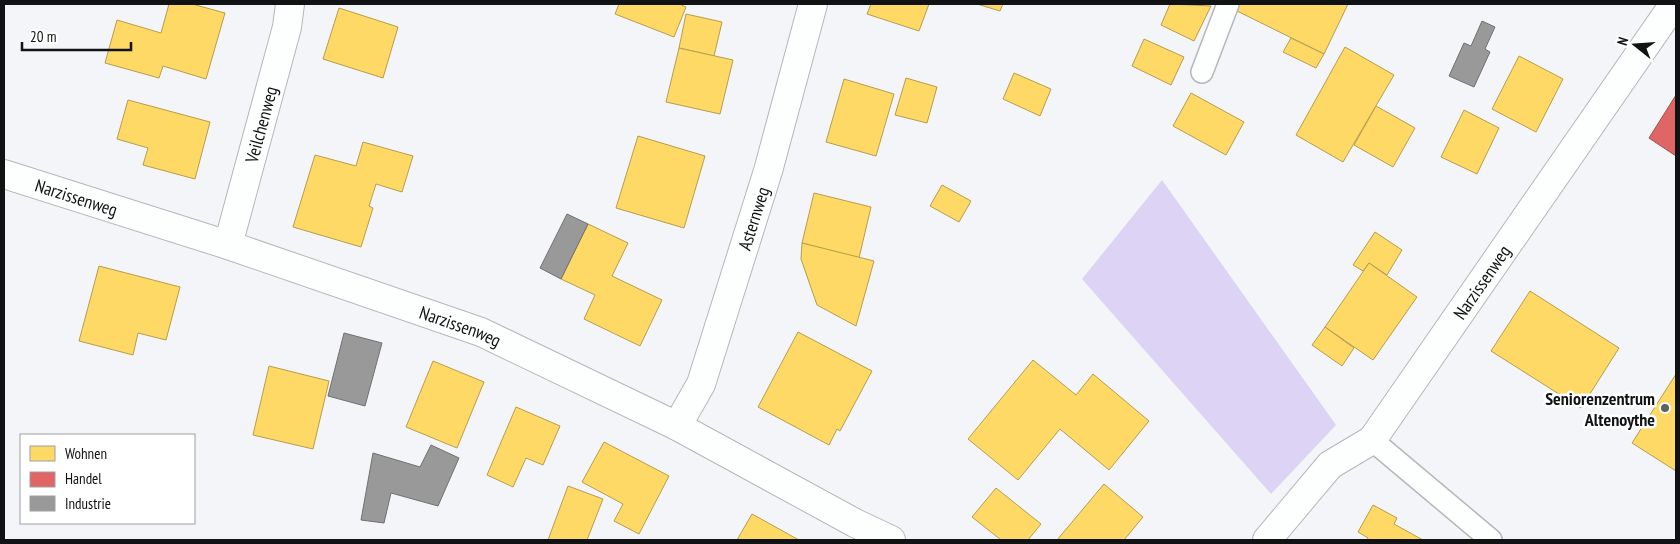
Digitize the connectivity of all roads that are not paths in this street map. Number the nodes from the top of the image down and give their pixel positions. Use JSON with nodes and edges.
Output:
{"nodes":[{"id":1,"x":290,"y":4,"type":"edge"},
{"id":2,"x":813,"y":4,"type":"edge"},
{"id":3,"x":1228,"y":4,"type":"edge"},
{"id":4,"x":1674,"y":4,"type":"edge"},
{"id":5,"x":1202,"y":72,"type":"dead end"},
{"id":6,"x":4,"y":174,"type":"edge"},
{"id":7,"x":228,"y":245,"type":"junction"},
{"id":8,"x":677,"y":426,"type":"junction"},
{"id":9,"x":1372,"y":440,"type":"junction"},
{"id":10,"x":891,"y":540,"type":"edge"},
{"id":11,"x":1267,"y":540,"type":"edge"},
{"id":12,"x":1491,"y":540,"type":"edge"}],
"edges":[{"from":1,"to":7,"type":"street","name":"Veilchenweg"},
{"from":2,"to":8,"type":"street","name":"Asternweg"},
{"from":3,"to":5,"type":"lane"},
{"from":4,"to":9,"type":"street","name":"Narzissenweg"},
{"from":6,"to":7,"type":"street","name":"Narzissenweg"},
{"from":7,"to":8,"type":"street","name":"Narzissenweg"},
{"from":8,"to":10,"type":"street","name":"Narzissenweg"},
{"from":9,"to":11,"type":"street","name":"Narzissenweg"},
{"from":9,"to":12,"type":"lane"}]}
